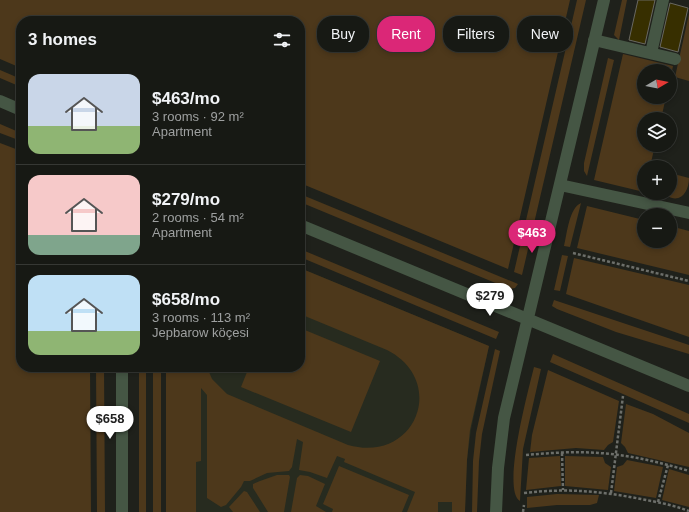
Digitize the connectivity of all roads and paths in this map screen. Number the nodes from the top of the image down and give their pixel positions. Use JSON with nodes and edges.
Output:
{"nodes":[{"id":1,"x":604,"y":0,"type":"edge"},
{"id":2,"x":663,"y":0,"type":"edge"},
{"id":3,"x":594,"y":40,"type":"junction"},
{"id":4,"x":651,"y":53,"type":"junction"},
{"id":5,"x":676,"y":59,"type":"dead end"},
{"id":6,"x":0,"y":101,"type":"edge"},
{"id":7,"x":16,"y":108,"type":"edge"},
{"id":8,"x":560,"y":185,"type":"junction"},
{"id":9,"x":689,"y":213,"type":"edge"},
{"id":10,"x":305,"y":227,"type":"edge"},
{"id":11,"x":573,"y":253,"type":"dead end"},
{"id":12,"x":689,"y":281,"type":"edge"},
{"id":13,"x":527,"y":320,"type":"junction"},
{"id":14,"x":122,"y":372,"type":"edge"},
{"id":15,"x":689,"y":386,"type":"edge"},
{"id":16,"x":623,"y":396,"type":"dead end"},
{"id":17,"x":562,"y":453,"type":"junction"},
{"id":18,"x":616,"y":454,"type":"junction"},
{"id":19,"x":526,"y":455,"type":"dead end"},
{"id":20,"x":668,"y":464,"type":"junction"},
{"id":21,"x":689,"y":471,"type":"edge"},
{"id":22,"x":563,"y":490,"type":"junction"},
{"id":23,"x":524,"y":493,"type":"dead end"},
{"id":24,"x":611,"y":493,"type":"junction"},
{"id":25,"x":658,"y":502,"type":"junction"},
{"id":26,"x":524,"y":505,"type":"dead end"},
{"id":27,"x":689,"y":511,"type":"edge"},
{"id":28,"x":122,"y":512,"type":"edge"},
{"id":29,"x":496,"y":512,"type":"edge"},
{"id":30,"x":524,"y":512,"type":"edge"}],
"edges":[{"from":1,"to":3,"type":"street"},
{"from":2,"to":4,"type":"street"},
{"from":3,"to":4,"type":"street"},
{"from":3,"to":8,"type":"street"},
{"from":4,"to":5,"type":"street"},
{"from":6,"to":7,"type":"street"},
{"from":8,"to":9,"type":"street"},
{"from":8,"to":13,"type":"street"},
{"from":10,"to":13,"type":"street"},
{"from":11,"to":12,"type":"path"},
{"from":13,"to":15,"type":"street"},
{"from":13,"to":29,"type":"street"},
{"from":14,"to":28,"type":"street"},
{"from":16,"to":18,"type":"path"},
{"from":17,"to":18,"type":"path"},
{"from":17,"to":19,"type":"path"},
{"from":17,"to":22,"type":"path"},
{"from":18,"to":20,"type":"path"},
{"from":18,"to":24,"type":"path"},
{"from":20,"to":21,"type":"path"},
{"from":20,"to":25,"type":"path"},
{"from":22,"to":23,"type":"path"},
{"from":22,"to":24,"type":"path"},
{"from":24,"to":25,"type":"path"},
{"from":25,"to":27,"type":"path"},
{"from":26,"to":30,"type":"path"}]}
